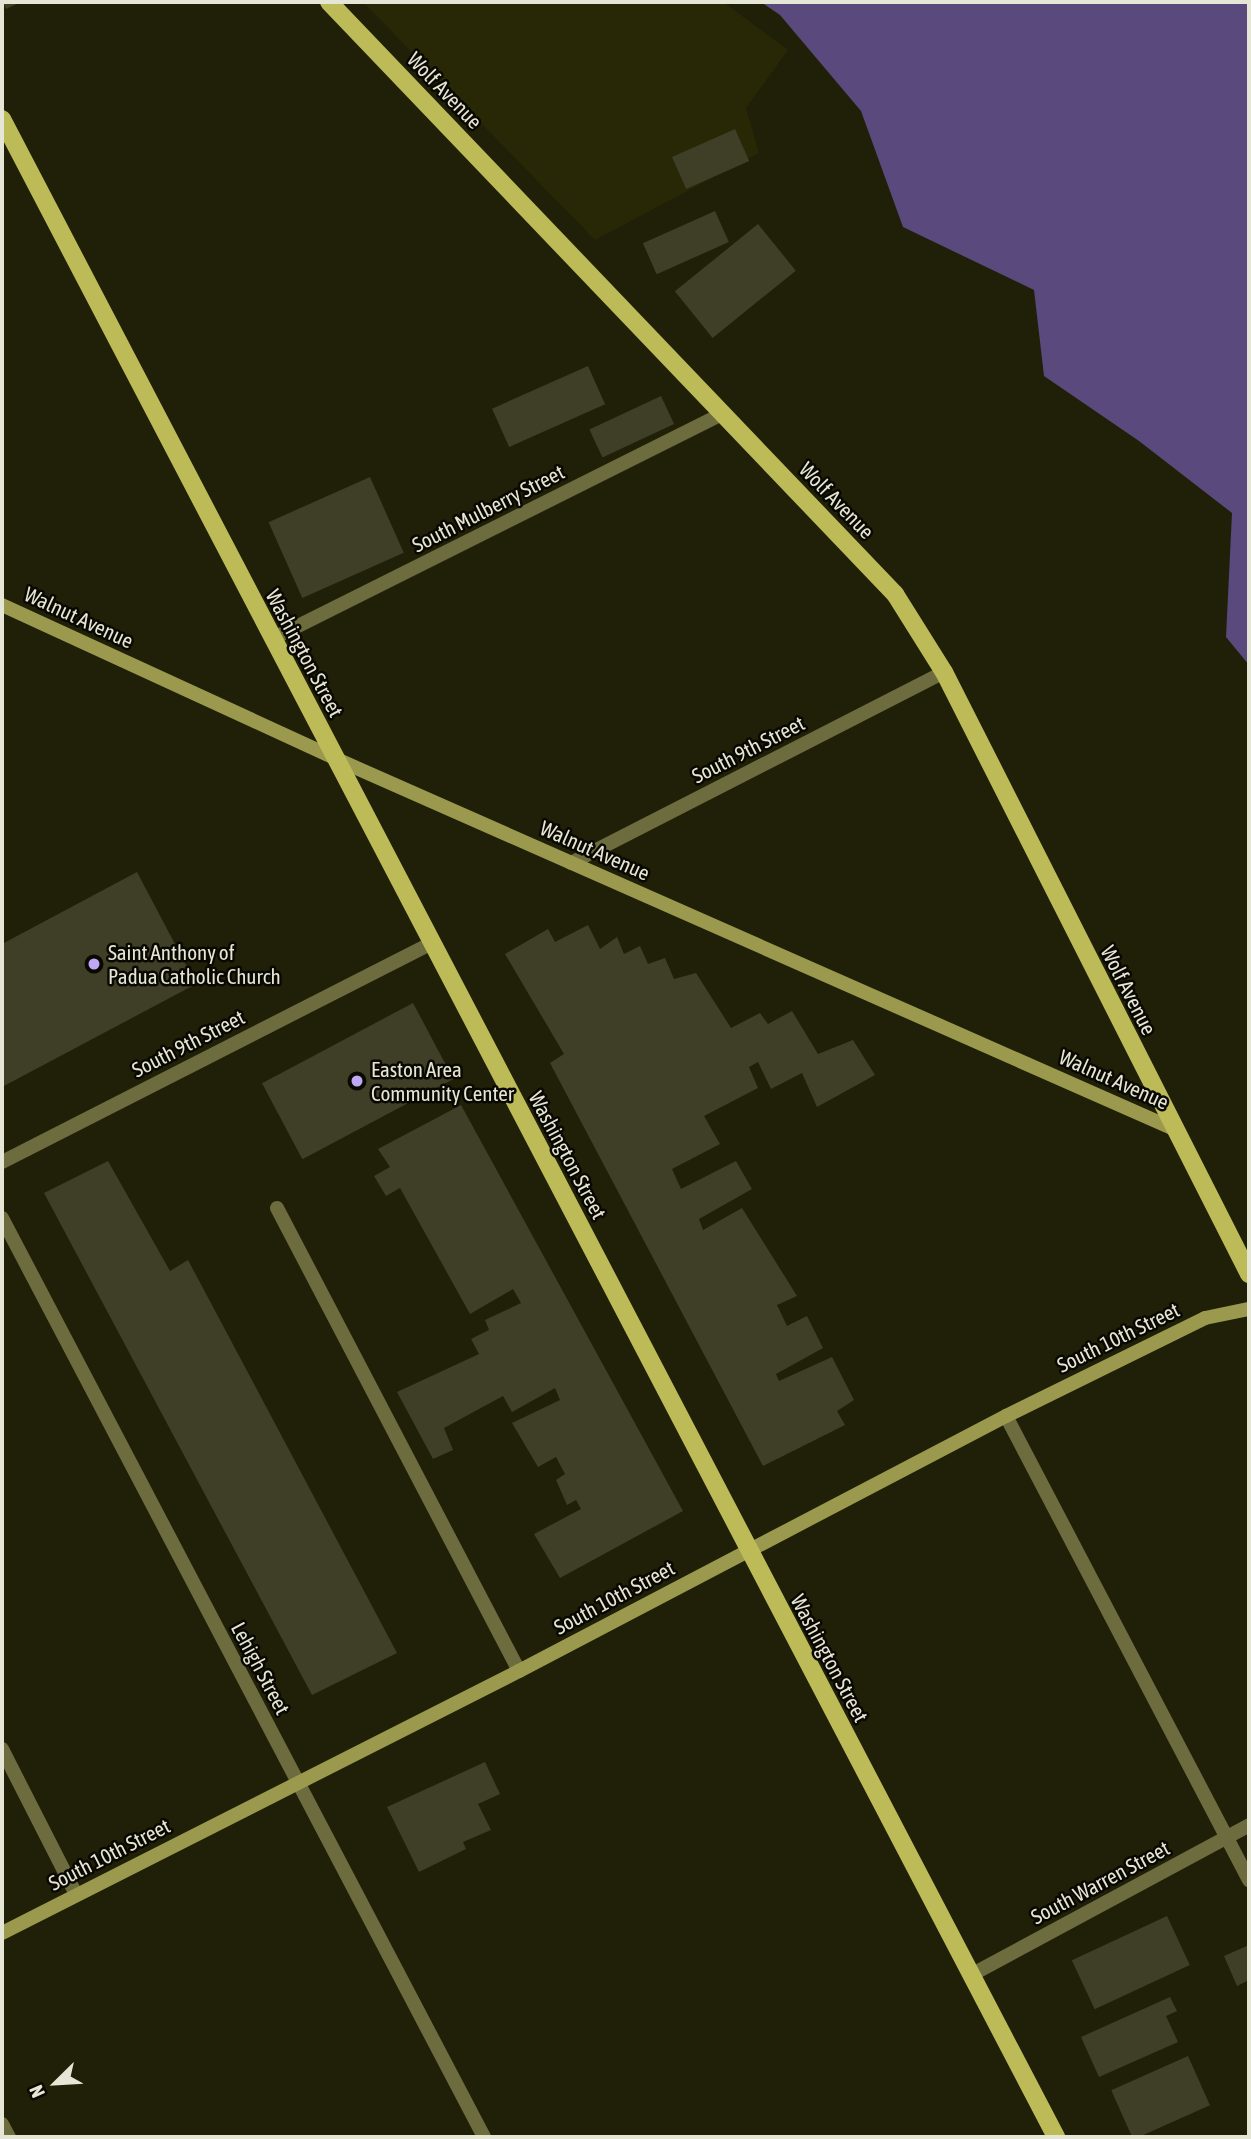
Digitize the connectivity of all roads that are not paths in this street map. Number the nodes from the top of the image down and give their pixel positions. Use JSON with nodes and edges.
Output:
{"nodes":[{"id":1,"x":329,"y":2,"type":"edge"},
{"id":2,"x":2,"y":119,"type":"edge"},
{"id":3,"x":722,"y":414,"type":"junction"},
{"id":4,"x":2,"y":605,"type":"edge"},
{"id":5,"x":272,"y":639,"type":"junction"},
{"id":6,"x":944,"y":672,"type":"junction"},
{"id":7,"x":334,"y":758,"type":"junction"},
{"id":8,"x":571,"y":863,"type":"junction"},
{"id":9,"x":431,"y":943,"type":"junction"},
{"id":10,"x":1174,"y":1129,"type":"junction"},
{"id":11,"x":2,"y":1162,"type":"edge"},
{"id":12,"x":277,"y":1208,"type":"dead end"},
{"id":13,"x":2,"y":1218,"type":"edge"},
{"id":14,"x":1249,"y":1274,"type":"edge"},
{"id":15,"x":1249,"y":1309,"type":"edge"},
{"id":16,"x":1006,"y":1416,"type":"junction"},
{"id":17,"x":748,"y":1549,"type":"junction"},
{"id":18,"x":519,"y":1671,"type":"junction"},
{"id":19,"x":2,"y":1749,"type":"edge"},
{"id":20,"x":297,"y":1783,"type":"junction"},
{"id":21,"x":1249,"y":1825,"type":"edge"},
{"id":22,"x":1227,"y":1838,"type":"junction"},
{"id":23,"x":1249,"y":1880,"type":"edge"},
{"id":24,"x":76,"y":1894,"type":"junction"},
{"id":25,"x":2,"y":1933,"type":"edge"},
{"id":26,"x":971,"y":1975,"type":"junction"},
{"id":27,"x":2,"y":2124,"type":"edge"},
{"id":28,"x":9,"y":2137,"type":"edge"},
{"id":29,"x":484,"y":2137,"type":"edge"},
{"id":30,"x":1056,"y":2137,"type":"edge"}],
"edges":[{"from":1,"to":3,"type":"main road","name":"Wolf Avenue"},
{"from":2,"to":5,"type":"main road","name":"Washington Street"},
{"from":3,"to":5,"type":"street","name":"South Mulberry Street"},
{"from":3,"to":6,"type":"main road","name":"Wolf Avenue"},
{"from":4,"to":7,"type":"street","name":"Walnut Avenue"},
{"from":5,"to":7,"type":"main road","name":"Washington Street"},
{"from":6,"to":8,"type":"street","name":"South 9th Street"},
{"from":6,"to":10,"type":"main road","name":"Wolf Avenue"},
{"from":7,"to":8,"type":"street","name":"Walnut Avenue"},
{"from":7,"to":9,"type":"main road","name":"Washington Street"},
{"from":8,"to":10,"type":"street","name":"Walnut Avenue"},
{"from":9,"to":11,"type":"street","name":"South 9th Street"},
{"from":9,"to":17,"type":"main road","name":"Washington Street"},
{"from":10,"to":14,"type":"main road","name":"Wolf Avenue"},
{"from":12,"to":18,"type":"street"},
{"from":13,"to":20,"type":"street","name":"Lehigh Street"},
{"from":15,"to":16,"type":"street","name":"South 10th Street"},
{"from":16,"to":17,"type":"street","name":"South 10th Street"},
{"from":16,"to":22,"type":"street"},
{"from":17,"to":18,"type":"street","name":"South 10th Street"},
{"from":17,"to":26,"type":"main road","name":"Washington Street"},
{"from":18,"to":20,"type":"street","name":"South 10th Street"},
{"from":19,"to":24,"type":"street"},
{"from":20,"to":24,"type":"street","name":"South 10th Street"},
{"from":20,"to":29,"type":"street","name":"Lehigh Street"},
{"from":21,"to":22,"type":"street","name":"South Warren Street"},
{"from":22,"to":23,"type":"street"},
{"from":22,"to":26,"type":"street","name":"South Warren Street"},
{"from":24,"to":25,"type":"street","name":"South 10th Street"},
{"from":26,"to":30,"type":"main road","name":"Washington Street"},
{"from":27,"to":28,"type":"street"}]}
